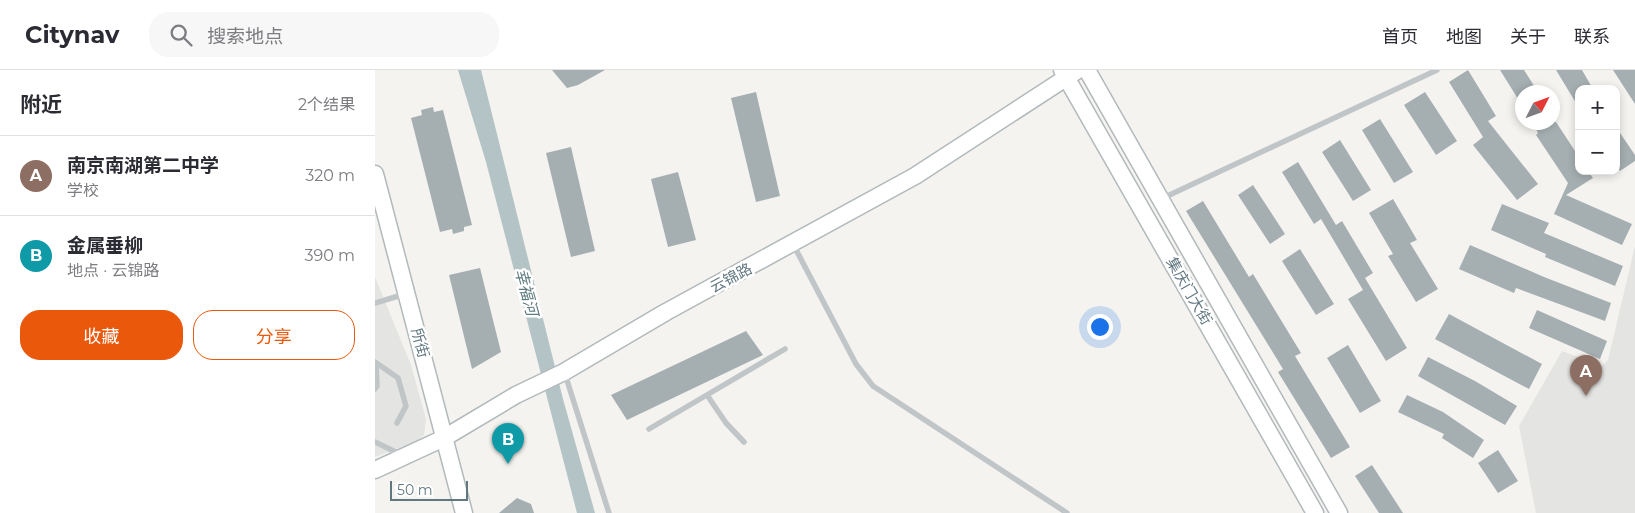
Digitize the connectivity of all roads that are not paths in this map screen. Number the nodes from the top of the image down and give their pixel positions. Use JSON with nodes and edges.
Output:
{"nodes":[{"id":1,"x":1087,"y":70,"type":"edge"},
{"id":2,"x":1437,"y":70,"type":"edge"},
{"id":3,"x":1069,"y":72,"type":"edge"},
{"id":4,"x":375,"y":174,"type":"edge"},
{"id":5,"x":1161,"y":199,"type":"junction"},
{"id":6,"x":793,"y":244,"type":"junction"},
{"id":7,"x":407,"y":294,"type":"junction"},
{"id":8,"x":375,"y":303,"type":"edge"},
{"id":9,"x":785,"y":349,"type":"dead end"},
{"id":10,"x":375,"y":362,"type":"edge"},
{"id":11,"x":564,"y":372,"type":"junction"},
{"id":12,"x":375,"y":390,"type":"edge"},
{"id":13,"x":707,"y":395,"type":"junction"},
{"id":14,"x":397,"y":423,"type":"dead end"},
{"id":15,"x":649,"y":429,"type":"dead end"},
{"id":16,"x":445,"y":438,"type":"junction"},
{"id":17,"x":375,"y":442,"type":"edge"},
{"id":18,"x":744,"y":442,"type":"dead end"},
{"id":19,"x":405,"y":456,"type":"junction"},
{"id":20,"x":375,"y":470,"type":"edge"},
{"id":21,"x":464,"y":513,"type":"edge"},
{"id":22,"x":609,"y":513,"type":"edge"},
{"id":23,"x":1067,"y":513,"type":"edge"},
{"id":24,"x":1315,"y":513,"type":"edge"},
{"id":25,"x":1339,"y":513,"type":"edge"}],
"edges":[{"from":1,"to":5,"type":"street","name":"集庆门大街"},
{"from":2,"to":5,"type":"lane"},
{"from":3,"to":6,"type":"street","name":"云锦路"},
{"from":3,"to":24,"type":"street","name":"集庆门大街"},
{"from":4,"to":7,"type":"street","name":"所街"},
{"from":5,"to":25,"type":"street","name":"集庆门大街"},
{"from":6,"to":11,"type":"street","name":"云锦路"},
{"from":6,"to":23,"type":"lane"},
{"from":7,"to":8,"type":"lane"},
{"from":7,"to":16,"type":"street","name":"所街"},
{"from":9,"to":13,"type":"lane"},
{"from":10,"to":12,"type":"lane"},
{"from":10,"to":14,"type":"lane"},
{"from":11,"to":16,"type":"street","name":"云锦路"},
{"from":11,"to":22,"type":"lane"},
{"from":13,"to":15,"type":"lane"},
{"from":13,"to":18,"type":"lane"},
{"from":16,"to":19,"type":"street","name":"云锦路"},
{"from":16,"to":21,"type":"street","name":"所街"},
{"from":17,"to":19,"type":"lane"},
{"from":19,"to":20,"type":"street","name":"云锦路"}]}
